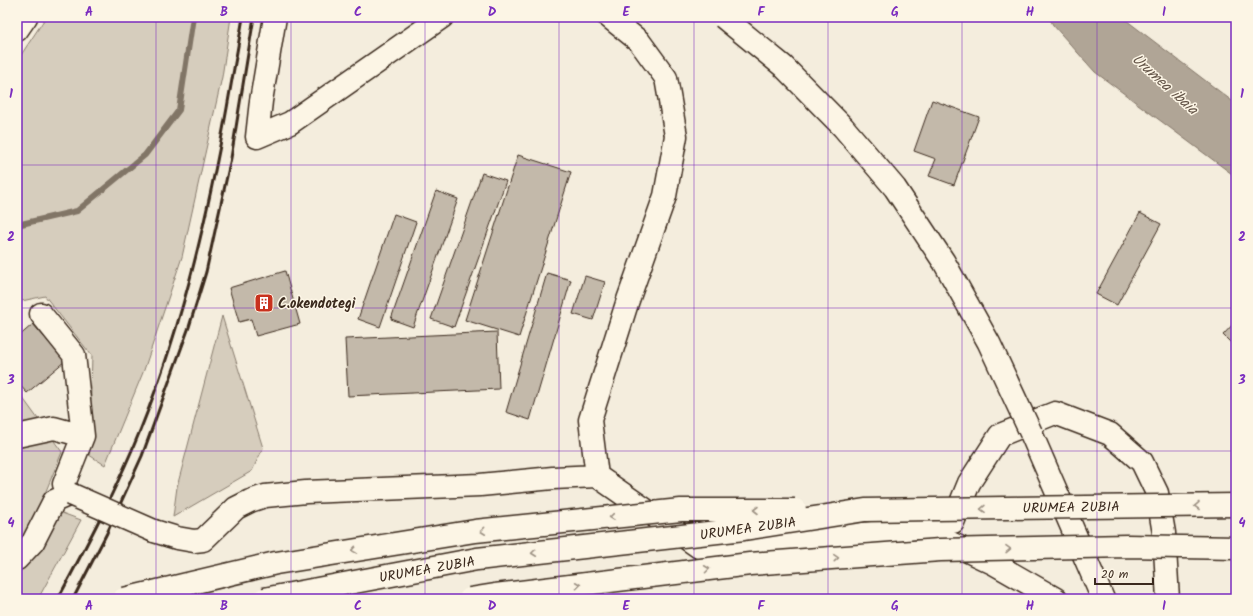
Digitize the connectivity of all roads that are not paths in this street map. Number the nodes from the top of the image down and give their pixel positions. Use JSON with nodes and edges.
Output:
{"nodes":[{"id":1,"x":26,"y":17,"type":"edge"},
{"id":2,"x":275,"y":17,"type":"edge"},
{"id":3,"x":442,"y":17,"type":"edge"},
{"id":4,"x":609,"y":17,"type":"edge"},
{"id":5,"x":723,"y":17,"type":"edge"},
{"id":6,"x":17,"y":30,"type":"edge"},
{"id":7,"x":41,"y":314,"type":"dead end"},
{"id":8,"x":17,"y":436,"type":"edge"},
{"id":9,"x":83,"y":436,"type":"junction"},
{"id":10,"x":597,"y":476,"type":"junction"},
{"id":11,"x":70,"y":494,"type":"junction"},
{"id":12,"x":1236,"y":505,"type":"edge"},
{"id":13,"x":865,"y":510,"type":"junction"},
{"id":14,"x":919,"y":528,"type":"junction"},
{"id":15,"x":1236,"y":548,"type":"edge"},
{"id":16,"x":17,"y":559,"type":"edge"},
{"id":17,"x":124,"y":599,"type":"edge"},
{"id":18,"x":264,"y":599,"type":"edge"},
{"id":19,"x":470,"y":599,"type":"edge"},
{"id":20,"x":1056,"y":599,"type":"edge"},
{"id":21,"x":1103,"y":599,"type":"edge"},
{"id":22,"x":1168,"y":599,"type":"edge"}],
"edges":[{"from":1,"to":6,"type":"main road"},
{"from":2,"to":3,"type":"main road"},
{"from":4,"to":10,"type":"main road"},
{"from":5,"to":21,"type":"main road","bridge":true},
{"from":7,"to":9,"type":"main road"},
{"from":8,"to":9,"type":"main road"},
{"from":9,"to":11,"type":"main road"},
{"from":10,"to":11,"type":"main road","bridge":true},
{"from":10,"to":14,"type":"main road"},
{"from":11,"to":16,"type":"main road"},
{"from":12,"to":13,"type":"main road","name":"URUMEA ZUBIA","one_way":true,"bridge":true},
{"from":13,"to":17,"type":"main road","one_way":true,"bridge":true},
{"from":13,"to":18,"type":"main road","name":"URUMEA ZUBIA","one_way":true,"bridge":true},
{"from":14,"to":20,"type":"main road"},
{"from":14,"to":22,"type":"main road"},
{"from":19,"to":15,"type":"main road","one_way":true,"bridge":true}]}
